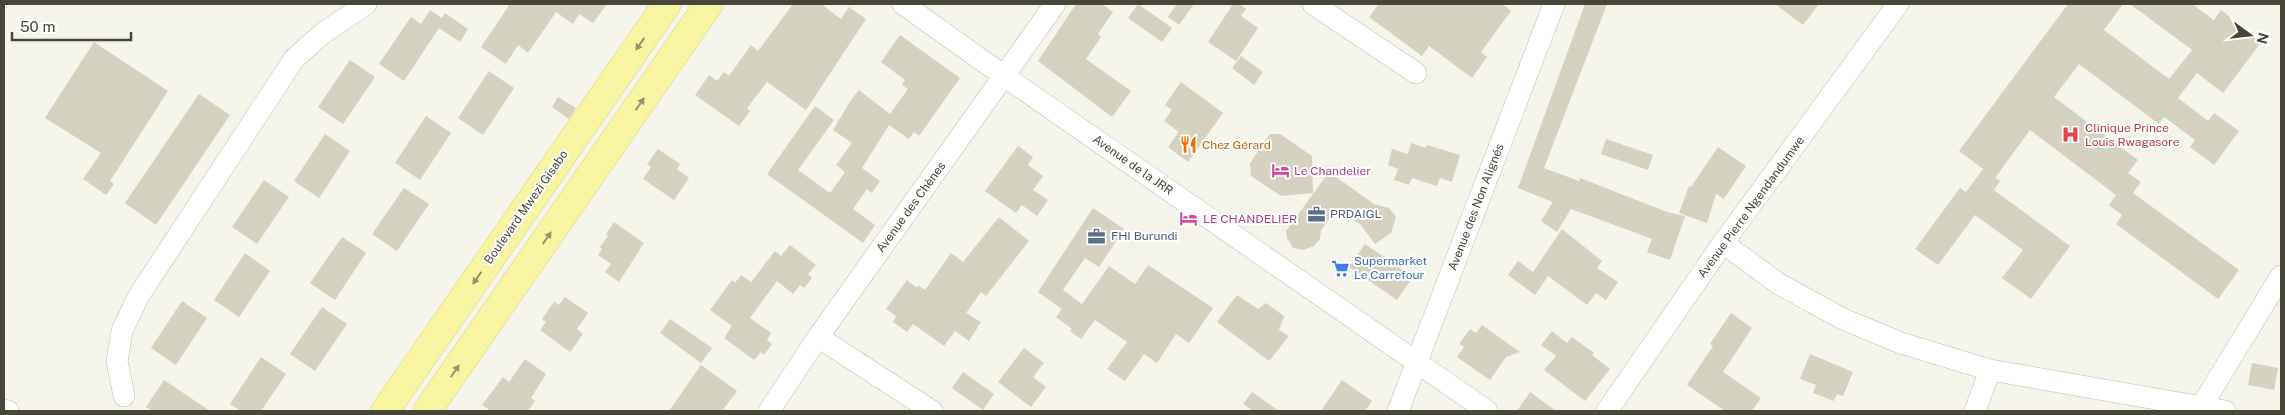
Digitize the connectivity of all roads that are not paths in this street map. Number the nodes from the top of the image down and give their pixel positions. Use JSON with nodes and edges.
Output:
{"nodes":[{"id":1,"x":366,"y":4,"type":"edge"},
{"id":2,"x":668,"y":4,"type":"edge"},
{"id":3,"x":709,"y":4,"type":"edge"},
{"id":4,"x":903,"y":4,"type":"edge"},
{"id":5,"x":1055,"y":4,"type":"edge"},
{"id":6,"x":1313,"y":4,"type":"edge"},
{"id":7,"x":1554,"y":4,"type":"edge"},
{"id":8,"x":1898,"y":4,"type":"edge"},
{"id":9,"x":1416,"y":72,"type":"dead end"},
{"id":10,"x":1004,"y":76,"type":"junction"},
{"id":11,"x":1723,"y":244,"type":"junction"},
{"id":12,"x":2281,"y":276,"type":"edge"},
{"id":13,"x":818,"y":337,"type":"junction"},
{"id":14,"x":1417,"y":362,"type":"junction"},
{"id":15,"x":1990,"y":370,"type":"junction"},
{"id":16,"x":124,"y":396,"type":"dead end"},
{"id":17,"x":2201,"y":407,"type":"junction"},
{"id":18,"x":4,"y":410,"type":"edge"},
{"id":19,"x":8,"y":411,"type":"edge"},
{"id":20,"x":385,"y":411,"type":"edge"},
{"id":21,"x":427,"y":411,"type":"edge"},
{"id":22,"x":769,"y":411,"type":"edge"},
{"id":23,"x":932,"y":411,"type":"edge"},
{"id":24,"x":1398,"y":411,"type":"edge"},
{"id":25,"x":1487,"y":411,"type":"edge"},
{"id":26,"x":1608,"y":411,"type":"edge"},
{"id":27,"x":1975,"y":411,"type":"edge"},
{"id":28,"x":2225,"y":411,"type":"edge"}],
"edges":[{"from":1,"to":16,"type":"street"},
{"from":2,"to":20,"type":"main road","name":"Boulevard Mwezi Gisabo","one_way":true},
{"from":21,"to":3,"type":"main road","one_way":true},
{"from":4,"to":10,"type":"street","name":"Avenue de la JRR"},
{"from":5,"to":10,"type":"street","name":"Avenue des Chènes"},
{"from":6,"to":9,"type":"street"},
{"from":7,"to":14,"type":"street","name":"Avenue des Non Alignés"},
{"from":8,"to":11,"type":"street","name":"Avenue Pierre Ngendandumwe"},
{"from":10,"to":13,"type":"street","name":"Avenue des Chènes"},
{"from":10,"to":14,"type":"street","name":"Avenue de la JRR"},
{"from":11,"to":15,"type":"street"},
{"from":11,"to":26,"type":"street","name":"Avenue Pierre Ngendandumwe"},
{"from":12,"to":17,"type":"street"},
{"from":13,"to":22,"type":"street","name":"Avenue des Chènes"},
{"from":13,"to":23,"type":"street"},
{"from":14,"to":24,"type":"street","name":"Avenue des Non Alignés"},
{"from":14,"to":25,"type":"street","name":"Avenue de la JRR"},
{"from":15,"to":17,"type":"street"},
{"from":15,"to":27,"type":"street"},
{"from":17,"to":28,"type":"street"},
{"from":18,"to":19,"type":"street"}]}
